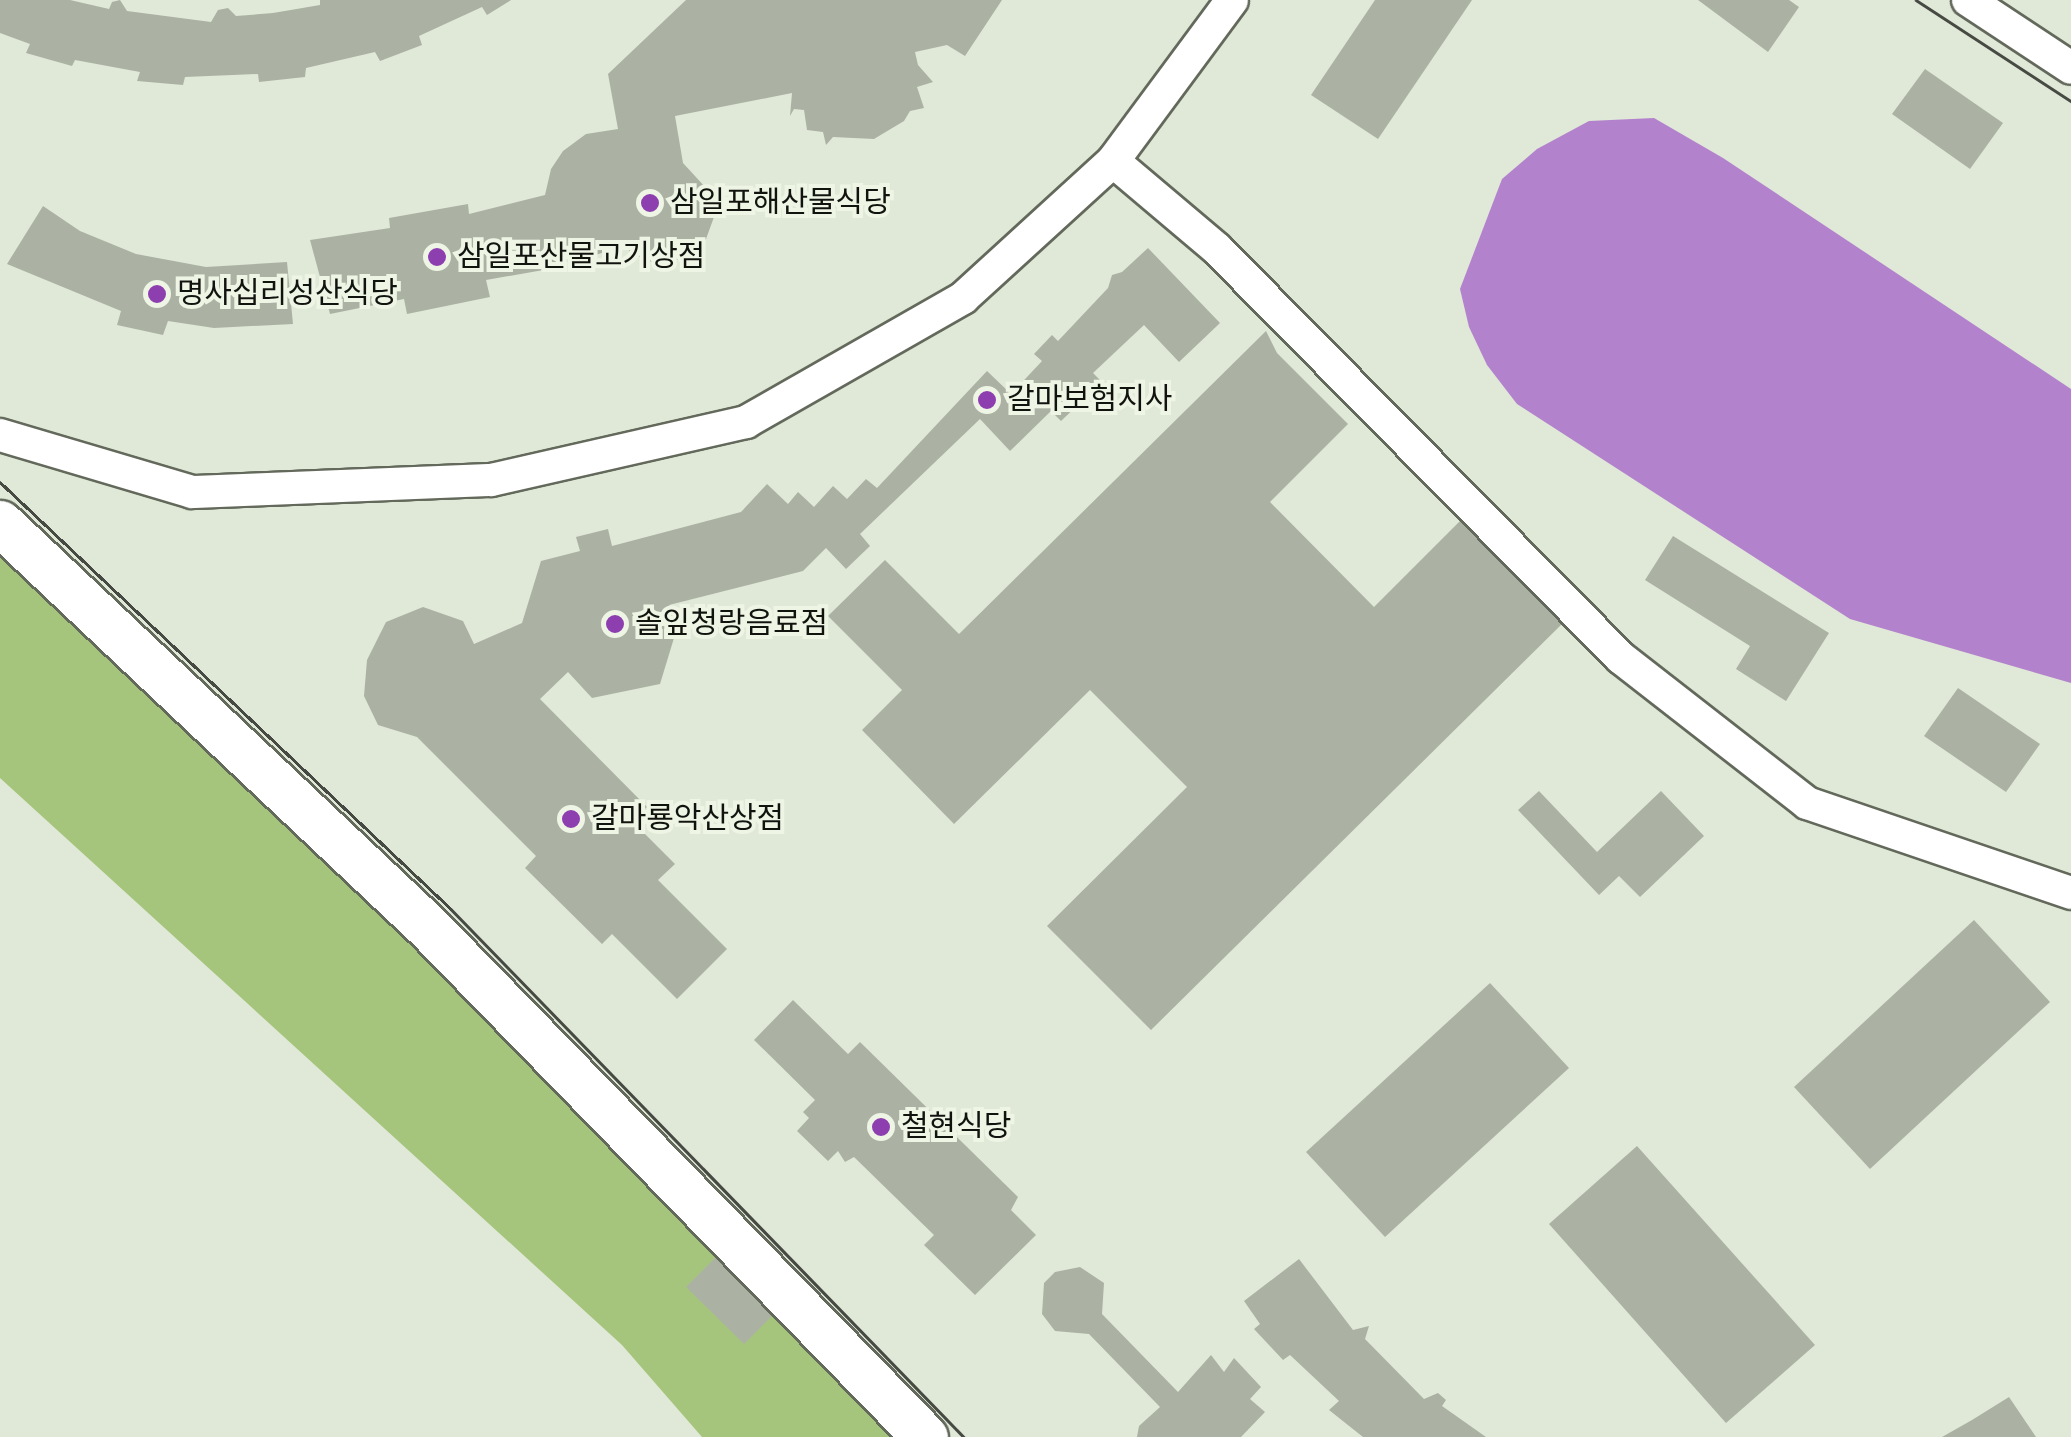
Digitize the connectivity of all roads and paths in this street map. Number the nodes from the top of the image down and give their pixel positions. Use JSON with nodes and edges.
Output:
{"nodes":[{"id":1,"x":1232,"y":0,"type":"edge"},
{"id":2,"x":1968,"y":0,"type":"edge"},
{"id":3,"x":2071,"y":68,"type":"edge"},
{"id":4,"x":1113,"y":161,"type":"junction"},
{"id":5,"x":0,"y":435,"type":"edge"},
{"id":6,"x":0,"y":523,"type":"edge"},
{"id":7,"x":2071,"y":893,"type":"edge"},
{"id":8,"x":926,"y":1437,"type":"edge"}],
"edges":[{"from":1,"to":4,"type":"street"},
{"from":2,"to":3,"type":"street"},
{"from":4,"to":5,"type":"street"},
{"from":4,"to":7,"type":"street"},
{"from":6,"to":8,"type":"street"}]}
